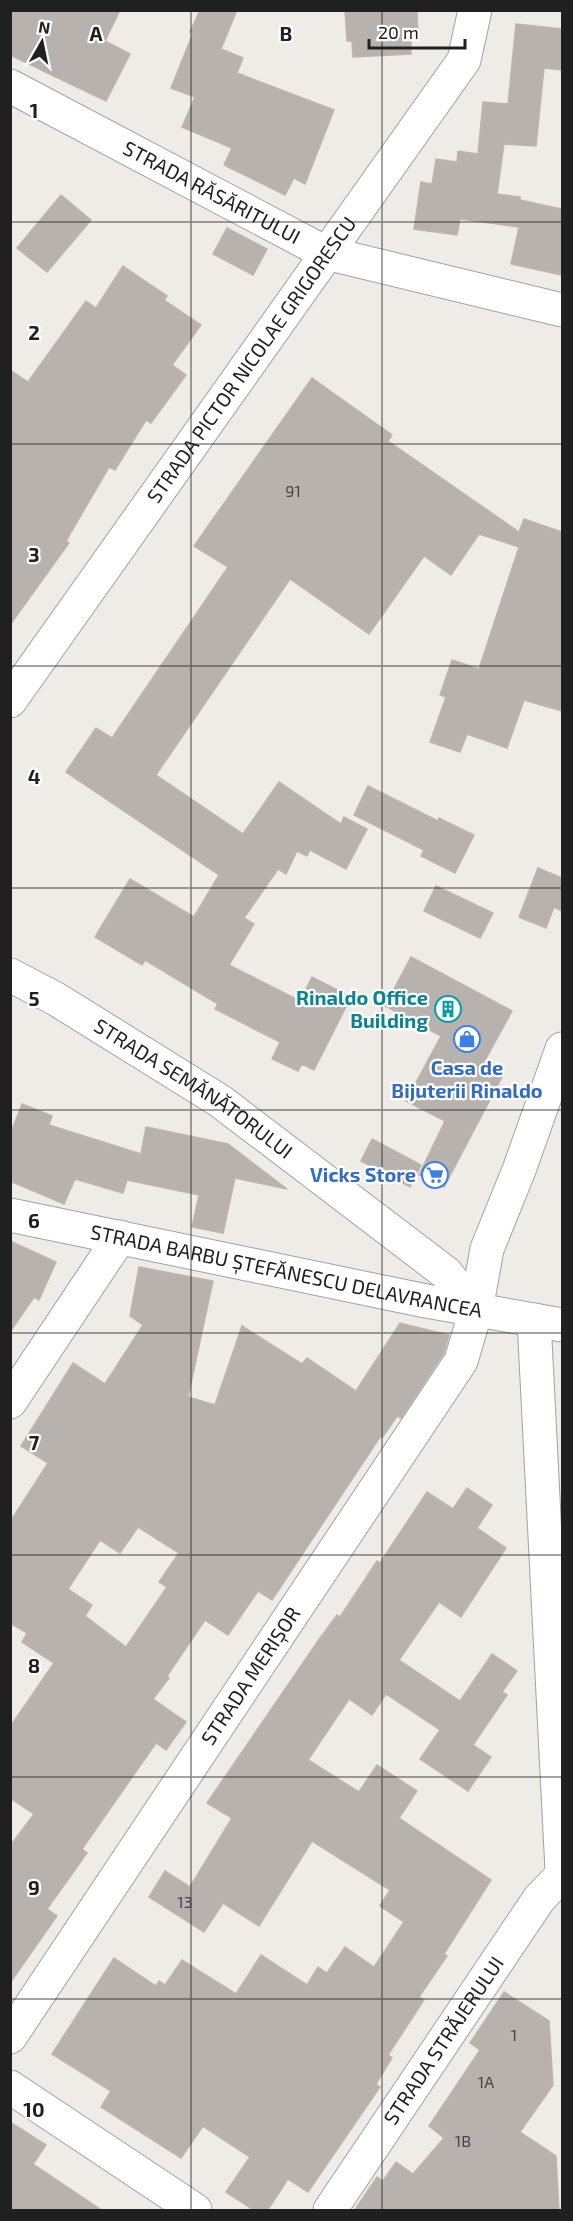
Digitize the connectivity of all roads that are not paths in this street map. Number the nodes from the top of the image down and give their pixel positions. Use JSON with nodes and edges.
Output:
{"nodes":[{"id":1,"x":475,"y":10,"type":"edge"},
{"id":2,"x":10,"y":86,"type":"edge"},
{"id":3,"x":326,"y":253,"type":"junction"},
{"id":4,"x":562,"y":310,"type":"edge"},
{"id":5,"x":10,"y":700,"type":"edge"},
{"id":6,"x":10,"y":975,"type":"edge"},
{"id":7,"x":562,"y":1049,"type":"edge"},
{"id":8,"x":10,"y":1215,"type":"edge"},
{"id":9,"x":120,"y":1238,"type":"junction"},
{"id":10,"x":476,"y":1310,"type":"junction"},
{"id":11,"x":548,"y":1322,"type":"edge"},
{"id":12,"x":10,"y":1402,"type":"edge"},
{"id":13,"x":562,"y":1871,"type":"edge"},
{"id":14,"x":562,"y":1875,"type":"edge"},
{"id":15,"x":10,"y":2037,"type":"edge"},
{"id":16,"x":10,"y":2087,"type":"edge"},
{"id":17,"x":195,"y":2211,"type":"edge"},
{"id":18,"x":330,"y":2211,"type":"edge"}],
"edges":[{"from":1,"to":3,"type":"street","name":"STRADA PICTOR NICOLAE GRIGORESCU"},
{"from":2,"to":3,"type":"street","name":"STRADA RĂSĂRITULUI"},
{"from":3,"to":4,"type":"street","name":"STRADA RĂSĂRITULUI"},
{"from":3,"to":5,"type":"street","name":"STRADA PICTOR NICOLAE GRIGORESCU"},
{"from":6,"to":10,"type":"street","name":"STRADA SEMĂNĂTORULUI"},
{"from":7,"to":10,"type":"street","name":"STRADA MERIȘOR"},
{"from":8,"to":9,"type":"street","name":"STRADA BARBU ȘTEFĂNESCU DELAVRANCEA"},
{"from":9,"to":10,"type":"street","name":"STRADA BARBU ȘTEFĂNESCU DELAVRANCEA"},
{"from":9,"to":12,"type":"street"},
{"from":10,"to":11,"type":"street","name":"STRADA BARBU ȘTEFĂNESCU DELAVRANCEA"},
{"from":10,"to":15,"type":"street","name":"STRADA MERIȘOR"},
{"from":11,"to":13,"type":"street"},
{"from":14,"to":18,"type":"street","name":"STRADA STRĂJERULUI"},
{"from":16,"to":17,"type":"street"}]}
